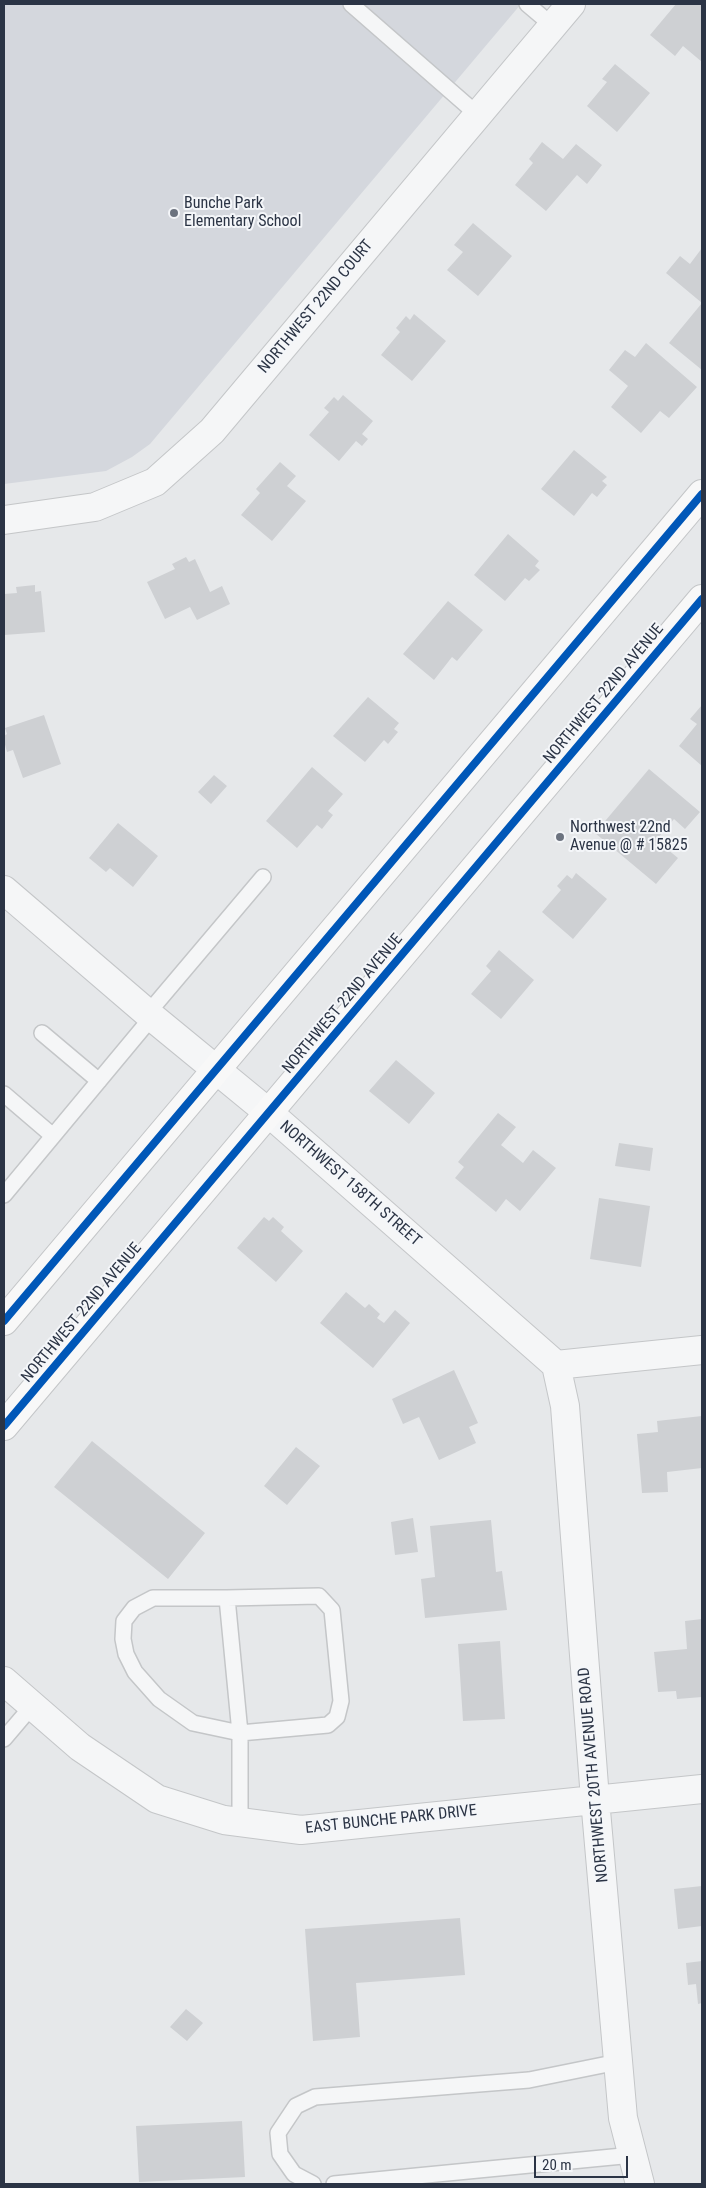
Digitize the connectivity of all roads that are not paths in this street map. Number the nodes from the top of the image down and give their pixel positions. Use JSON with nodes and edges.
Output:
{"nodes":[{"id":1,"x":351,"y":4,"type":"edge"},
{"id":2,"x":527,"y":4,"type":"edge"},
{"id":3,"x":571,"y":4,"type":"edge"},
{"id":4,"x":553,"y":26,"type":"junction"},
{"id":5,"x":478,"y":115,"type":"junction"},
{"id":6,"x":702,"y":494,"type":"edge"},
{"id":7,"x":4,"y":520,"type":"edge"},
{"id":8,"x":702,"y":599,"type":"edge"},
{"id":9,"x":263,"y":877,"type":"dead end"},
{"id":10,"x":4,"y":890,"type":"edge"},
{"id":11,"x":150,"y":1015,"type":"junction"},
{"id":12,"x":42,"y":1033,"type":"dead end"},
{"id":13,"x":217,"y":1070,"type":"junction"},
{"id":14,"x":99,"y":1081,"type":"junction"},
{"id":15,"x":4,"y":1094,"type":"edge"},
{"id":16,"x":269,"y":1113,"type":"junction"},
{"id":17,"x":53,"y":1136,"type":"junction"},
{"id":18,"x":6,"y":1188,"type":"edge"},
{"id":19,"x":4,"y":1321,"type":"edge"},
{"id":20,"x":702,"y":1350,"type":"edge"},
{"id":21,"x":556,"y":1364,"type":"junction"},
{"id":22,"x":4,"y":1426,"type":"edge"},
{"id":23,"x":227,"y":1598,"type":"junction"},
{"id":24,"x":4,"y":1681,"type":"edge"},
{"id":25,"x":32,"y":1706,"type":"junction"},
{"id":26,"x":240,"y":1733,"type":"junction"},
{"id":27,"x":4,"y":1739,"type":"edge"},
{"id":28,"x":702,"y":1789,"type":"edge"},
{"id":29,"x":595,"y":1799,"type":"junction"},
{"id":30,"x":240,"y":1822,"type":"junction"},
{"id":31,"x":618,"y":2062,"type":"junction"},
{"id":32,"x":633,"y":2155,"type":"junction"},
{"id":33,"x":461,"y":2178,"type":"edge"},
{"id":34,"x":313,"y":2184,"type":"edge"},
{"id":35,"x":334,"y":2184,"type":"edge"},
{"id":36,"x":640,"y":2184,"type":"edge"}],
"edges":[{"from":1,"to":5,"type":"lane"},
{"from":2,"to":4,"type":"lane"},
{"from":3,"to":4,"type":"street","name":"NORTHWEST 22ND COURT"},
{"from":4,"to":5,"type":"street","name":"NORTHWEST 22ND COURT"},
{"from":5,"to":7,"type":"street","name":"NORTHWEST 22ND COURT"},
{"from":6,"to":13,"type":"main road"},
{"from":8,"to":16,"type":"main road","name":"NORTHWEST 22ND AVENUE"},
{"from":9,"to":11,"type":"lane"},
{"from":10,"to":11,"type":"street","name":"NORTHWEST 158TH STREET"},
{"from":11,"to":13,"type":"street","name":"NORTHWEST 158TH STREET"},
{"from":11,"to":14,"type":"lane"},
{"from":12,"to":14,"type":"lane"},
{"from":13,"to":16,"type":"street","name":"NORTHWEST 158TH STREET"},
{"from":13,"to":19,"type":"main road"},
{"from":14,"to":17,"type":"lane"},
{"from":15,"to":17,"type":"lane"},
{"from":16,"to":21,"type":"street","name":"NORTHWEST 158TH STREET"},
{"from":16,"to":22,"type":"main road","name":"NORTHWEST 22ND AVENUE"},
{"from":17,"to":18,"type":"lane"},
{"from":20,"to":21,"type":"street"},
{"from":21,"to":29,"type":"street","name":"NORTHWEST 20TH AVENUE ROAD"},
{"from":23,"to":26,"type":"lane"},
{"from":23,"to":26,"type":"lane"},
{"from":23,"to":26,"type":"lane"},
{"from":24,"to":25,"type":"street","name":"EAST BUNCHE PARK DRIVE"},
{"from":25,"to":27,"type":"lane"},
{"from":25,"to":30,"type":"street","name":"EAST BUNCHE PARK DRIVE"},
{"from":26,"to":30,"type":"lane"},
{"from":28,"to":29,"type":"street","name":"EAST BUNCHE PARK DRIVE"},
{"from":29,"to":30,"type":"street","name":"EAST BUNCHE PARK DRIVE"},
{"from":29,"to":31,"type":"street","name":"NORTHWEST 20TH AVENUE ROAD"},
{"from":31,"to":32,"type":"street","name":"NORTHWEST 20TH AVENUE ROAD"},
{"from":31,"to":34,"type":"lane"},
{"from":32,"to":33,"type":"lane"},
{"from":32,"to":36,"type":"street","name":"NORTHWEST 20TH AVENUE ROAD"},
{"from":33,"to":35,"type":"lane"}]}
